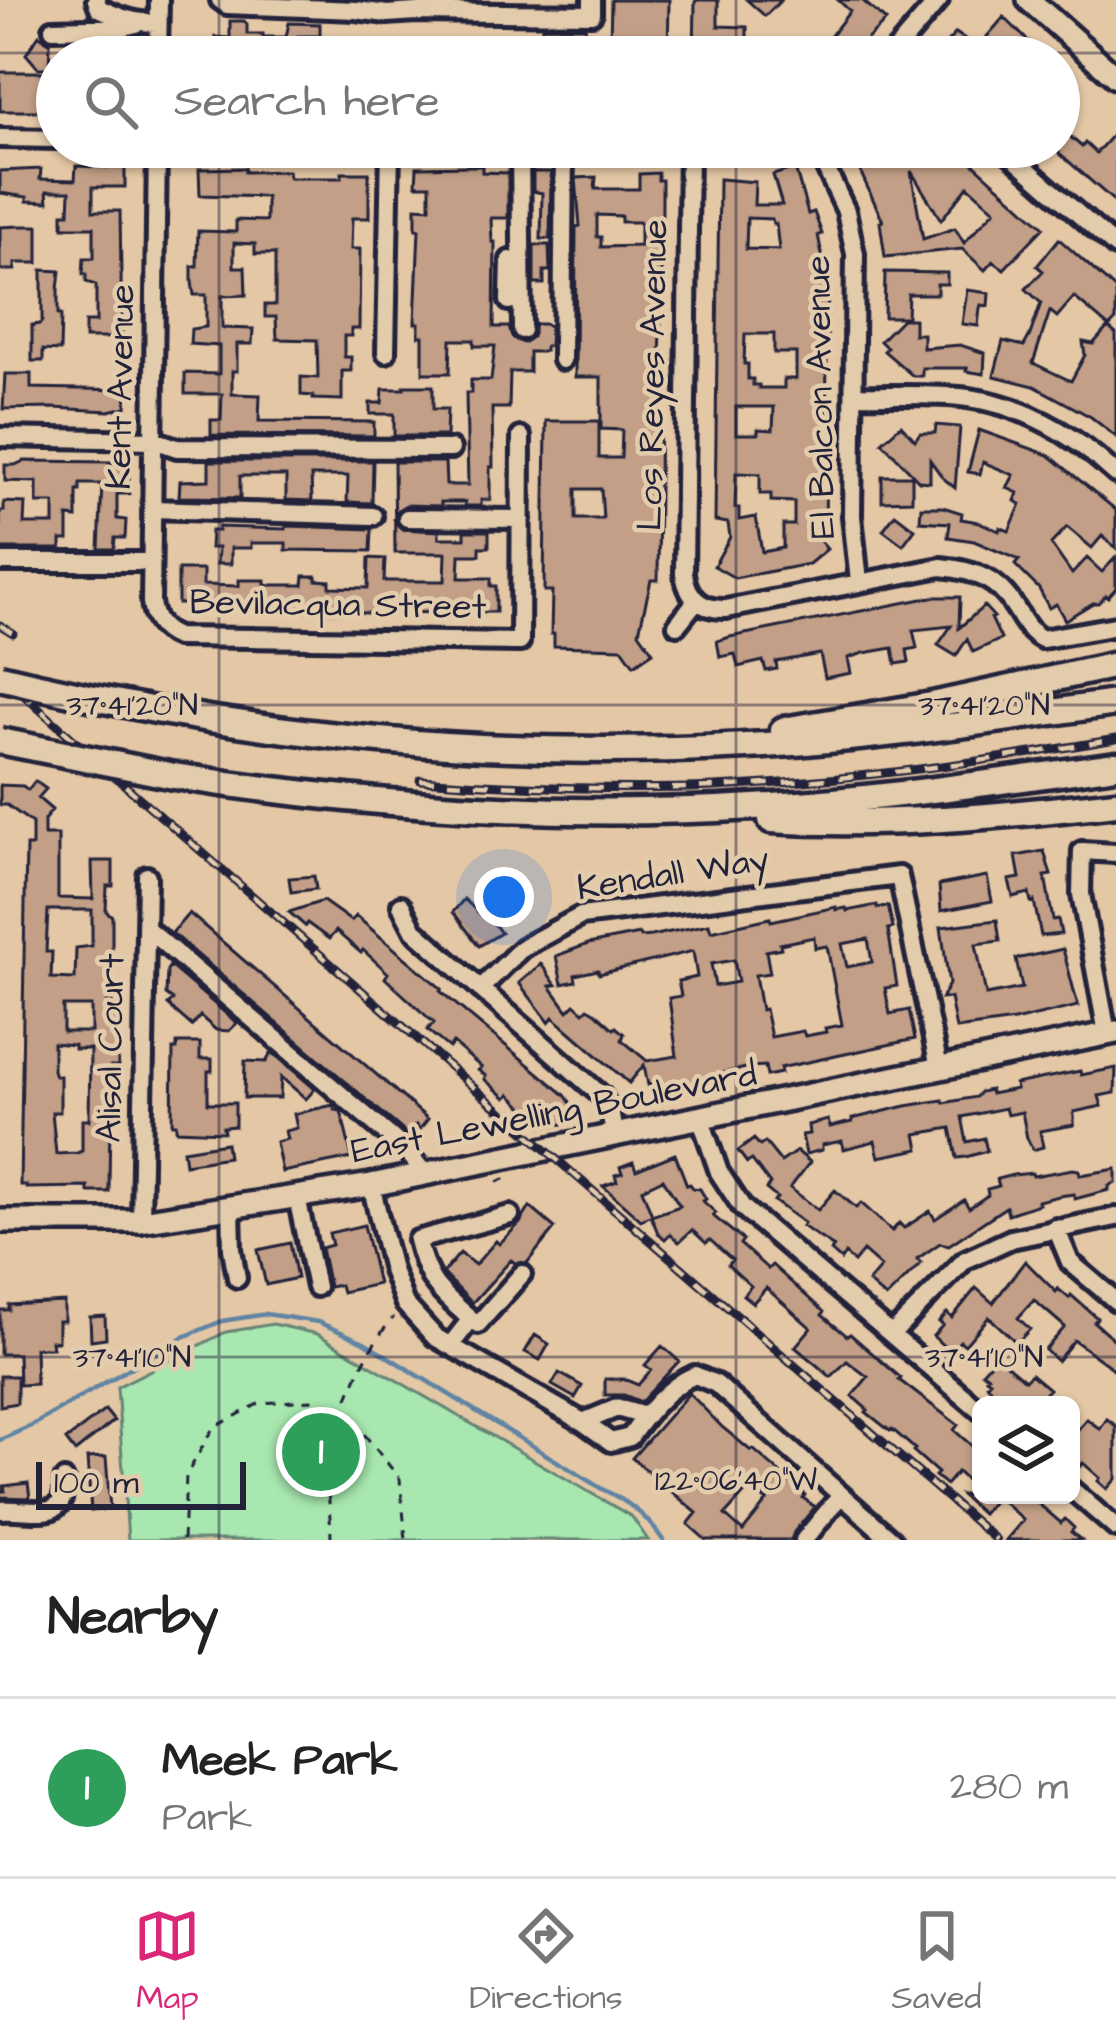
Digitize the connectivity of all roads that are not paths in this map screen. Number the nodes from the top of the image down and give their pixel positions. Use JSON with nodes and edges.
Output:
{"nodes":[{"id":1,"x":96,"y":0,"type":"edge"},
{"id":2,"x":159,"y":0,"type":"edge"},
{"id":3,"x":220,"y":0,"type":"edge"},
{"id":4,"x":592,"y":0,"type":"edge"},
{"id":5,"x":1029,"y":0,"type":"edge"},
{"id":6,"x":927,"y":5,"type":"edge"},
{"id":7,"x":552,"y":7,"type":"edge"},
{"id":8,"x":136,"y":23,"type":"junction"},
{"id":9,"x":158,"y":23,"type":"junction"},
{"id":10,"x":53,"y":29,"type":"dead end"},
{"id":11,"x":158,"y":36,"type":"edge"},
{"id":12,"x":907,"y":36,"type":"edge"},
{"id":13,"x":1070,"y":36,"type":"edge"},
{"id":14,"x":1080,"y":45,"type":"edge"},
{"id":15,"x":1116,"y":77,"type":"edge"},
{"id":16,"x":0,"y":138,"type":"edge"},
{"id":17,"x":36,"y":139,"type":"edge"},
{"id":18,"x":157,"y":168,"type":"edge"},
{"id":19,"x":390,"y":168,"type":"edge"},
{"id":20,"x":515,"y":168,"type":"edge"},
{"id":21,"x":517,"y":168,"type":"edge"},
{"id":22,"x":564,"y":168,"type":"edge"},
{"id":23,"x":690,"y":168,"type":"edge"},
{"id":24,"x":826,"y":168,"type":"edge"},
{"id":25,"x":1026,"y":168,"type":"edge"},
{"id":26,"x":1116,"y":248,"type":"edge"},
{"id":27,"x":509,"y":301,"type":"dead end"},
{"id":28,"x":522,"y":330,"type":"dead end"},
{"id":29,"x":386,"y":353,"type":"dead end"},
{"id":30,"x":562,"y":360,"type":"dead end"},
{"id":31,"x":854,"y":395,"type":"junction"},
{"id":32,"x":0,"y":437,"type":"edge"},
{"id":33,"x":521,"y":437,"type":"dead end"},
{"id":34,"x":154,"y":440,"type":"junction"},
{"id":35,"x":452,"y":449,"type":"dead end"},
{"id":36,"x":1116,"y":474,"type":"edge"},
{"id":37,"x":153,"y":509,"type":"junction"},
{"id":38,"x":373,"y":516,"type":"dead end"},
{"id":39,"x":407,"y":518,"type":"dead end"},
{"id":40,"x":521,"y":519,"type":"junction"},
{"id":41,"x":0,"y":562,"type":"edge"},
{"id":42,"x":152,"y":562,"type":"junction"},
{"id":43,"x":859,"y":582,"type":"junction"},
{"id":44,"x":696,"y":602,"type":"junction"},
{"id":45,"x":159,"y":625,"type":"joint"},
{"id":46,"x":677,"y":625,"type":"dead end"},
{"id":47,"x":1116,"y":626,"type":"edge"},
{"id":48,"x":1116,"y":665,"type":"edge"},
{"id":49,"x":0,"y":677,"type":"edge"},
{"id":50,"x":1116,"y":703,"type":"edge"},
{"id":51,"x":0,"y":740,"type":"edge"},
{"id":52,"x":688,"y":749,"type":"junction"},
{"id":53,"x":1116,"y":765,"type":"edge"},
{"id":54,"x":1116,"y":803,"type":"edge"},
{"id":55,"x":691,"y":810,"type":"junction"},
{"id":56,"x":1116,"y":853,"type":"edge"},
{"id":57,"x":147,"y":875,"type":"dead end"},
{"id":58,"x":401,"y":904,"type":"dead end"},
{"id":59,"x":146,"y":928,"type":"junction"},
{"id":60,"x":480,"y":989,"type":"junction"},
{"id":61,"x":1112,"y":1033,"type":"edge"},
{"id":62,"x":939,"y":1068,"type":"junction"},
{"id":63,"x":700,"y":1118,"type":"junction"},
{"id":64,"x":614,"y":1134,"type":"junction"},
{"id":65,"x":425,"y":1174,"type":"junction"},
{"id":66,"x":371,"y":1184,"type":"junction"},
{"id":67,"x":297,"y":1197,"type":"junction"},
{"id":68,"x":231,"y":1208,"type":"junction"},
{"id":69,"x":510,"y":1215,"type":"dead end"},
{"id":70,"x":1116,"y":1216,"type":"edge"},
{"id":71,"x":0,"y":1221,"type":"edge"},
{"id":72,"x":141,"y":1221,"type":"junction"},
{"id":73,"x":1056,"y":1228,"type":"junction"},
{"id":74,"x":416,"y":1240,"type":"junction"},
{"id":75,"x":386,"y":1247,"type":"junction"},
{"id":76,"x":521,"y":1274,"type":"dead end"},
{"id":77,"x":237,"y":1278,"type":"dead end"},
{"id":78,"x":316,"y":1287,"type":"dead end"},
{"id":79,"x":1116,"y":1301,"type":"edge"},
{"id":80,"x":471,"y":1319,"type":"junction"},
{"id":81,"x":892,"y":1334,"type":"junction"},
{"id":82,"x":451,"y":1346,"type":"junction"},
{"id":83,"x":972,"y":1403,"type":"edge"},
{"id":84,"x":645,"y":1416,"type":"junction"},
{"id":85,"x":584,"y":1422,"type":"junction"},
{"id":86,"x":64,"y":1480,"type":"dead end"},
{"id":87,"x":841,"y":1495,"type":"junction"},
{"id":88,"x":1080,"y":1498,"type":"edge"},
{"id":89,"x":0,"y":1510,"type":"edge"},
{"id":90,"x":1116,"y":1528,"type":"edge"},
{"id":91,"x":804,"y":1540,"type":"edge"},
{"id":92,"x":892,"y":1540,"type":"edge"}],
"edges":[{"from":1,"to":8,"type":"street"},
{"from":2,"to":9,"type":"street"},
{"from":3,"to":7,"type":"street"},
{"from":4,"to":7,"type":"street"},
{"from":5,"to":13,"type":"main road"},
{"from":6,"to":12,"type":"street"},
{"from":8,"to":9,"type":"street"},
{"from":8,"to":10,"type":"street"},
{"from":9,"to":11,"type":"street"},
{"from":14,"to":15,"type":"main road"},
{"from":16,"to":17,"type":"street"},
{"from":18,"to":34,"type":"street","name":"Kent Avenue"},
{"from":19,"to":29,"type":"street"},
{"from":20,"to":27,"type":"street"},
{"from":21,"to":28,"type":"street"},
{"from":22,"to":30,"type":"street"},
{"from":23,"to":44,"type":"street","name":"Los Reyes Avenue"},
{"from":24,"to":31,"type":"street","name":"El Balcon Avenue"},
{"from":25,"to":26,"type":"street"},
{"from":31,"to":36,"type":"street"},
{"from":31,"to":43,"type":"street","name":"El Balcon Avenue"},
{"from":32,"to":34,"type":"street"},
{"from":33,"to":40,"type":"street"},
{"from":34,"to":35,"type":"street"},
{"from":34,"to":37,"type":"street","name":"Kent Avenue"},
{"from":37,"to":38,"type":"street"},
{"from":37,"to":42,"type":"street","name":"Kent Avenue"},
{"from":39,"to":40,"type":"street"},
{"from":40,"to":45,"type":"street","name":"Bevilacqua Street"},
{"from":41,"to":42,"type":"street"},
{"from":42,"to":45,"type":"street","name":"Kent Avenue"},
{"from":43,"to":44,"type":"street"},
{"from":43,"to":47,"type":"street"},
{"from":44,"to":46,"type":"street"},
{"from":48,"to":52,"type":"highway"},
{"from":49,"to":52,"type":"highway","bridge":true},
{"from":50,"to":52,"type":"highway"},
{"from":51,"to":55,"type":"highway","bridge":true},
{"from":53,"to":55,"type":"highway"},
{"from":54,"to":55,"type":"highway"},
{"from":56,"to":61,"type":"street"},
{"from":57,"to":59,"type":"street","name":"Alisal Court"},
{"from":58,"to":60,"type":"street"},
{"from":59,"to":65,"type":"street"},
{"from":59,"to":72,"type":"street","name":"Alisal Court"},
{"from":60,"to":62,"type":"street","name":"Kendall Way"},
{"from":60,"to":64,"type":"street"},
{"from":61,"to":62,"type":"main road","name":"East Lewelling Boulevard"},
{"from":62,"to":63,"type":"main road","name":"East Lewelling Boulevard"},
{"from":63,"to":64,"type":"main road","name":"East Lewelling Boulevard"},
{"from":63,"to":81,"type":"street"},
{"from":64,"to":65,"type":"main road","name":"East Lewelling Boulevard"},
{"from":65,"to":66,"type":"main road","name":"East Lewelling Boulevard"},
{"from":66,"to":67,"type":"main road","name":"East Lewelling Boulevard"},
{"from":66,"to":75,"type":"street"},
{"from":67,"to":68,"type":"main road","name":"East Lewelling Boulevard"},
{"from":67,"to":78,"type":"street"},
{"from":68,"to":72,"type":"main road","name":"East Lewelling Boulevard"},
{"from":68,"to":77,"type":"street"},
{"from":69,"to":74,"type":"street"},
{"from":70,"to":73,"type":"street"},
{"from":71,"to":72,"type":"main road","name":"East Lewelling Boulevard"},
{"from":73,"to":79,"type":"street"},
{"from":73,"to":81,"type":"street"},
{"from":74,"to":75,"type":"street"},
{"from":74,"to":80,"type":"street"},
{"from":75,"to":82,"type":"street"},
{"from":76,"to":80,"type":"street"},
{"from":80,"to":82,"type":"street"},
{"from":81,"to":83,"type":"street"},
{"from":82,"to":85,"type":"street"},
{"from":84,"to":85,"type":"street"},
{"from":84,"to":85,"type":"street"},
{"from":84,"to":87,"type":"street"},
{"from":86,"to":89,"type":"street"},
{"from":87,"to":91,"type":"street"},
{"from":87,"to":92,"type":"street"},
{"from":88,"to":90,"type":"street"}]}
